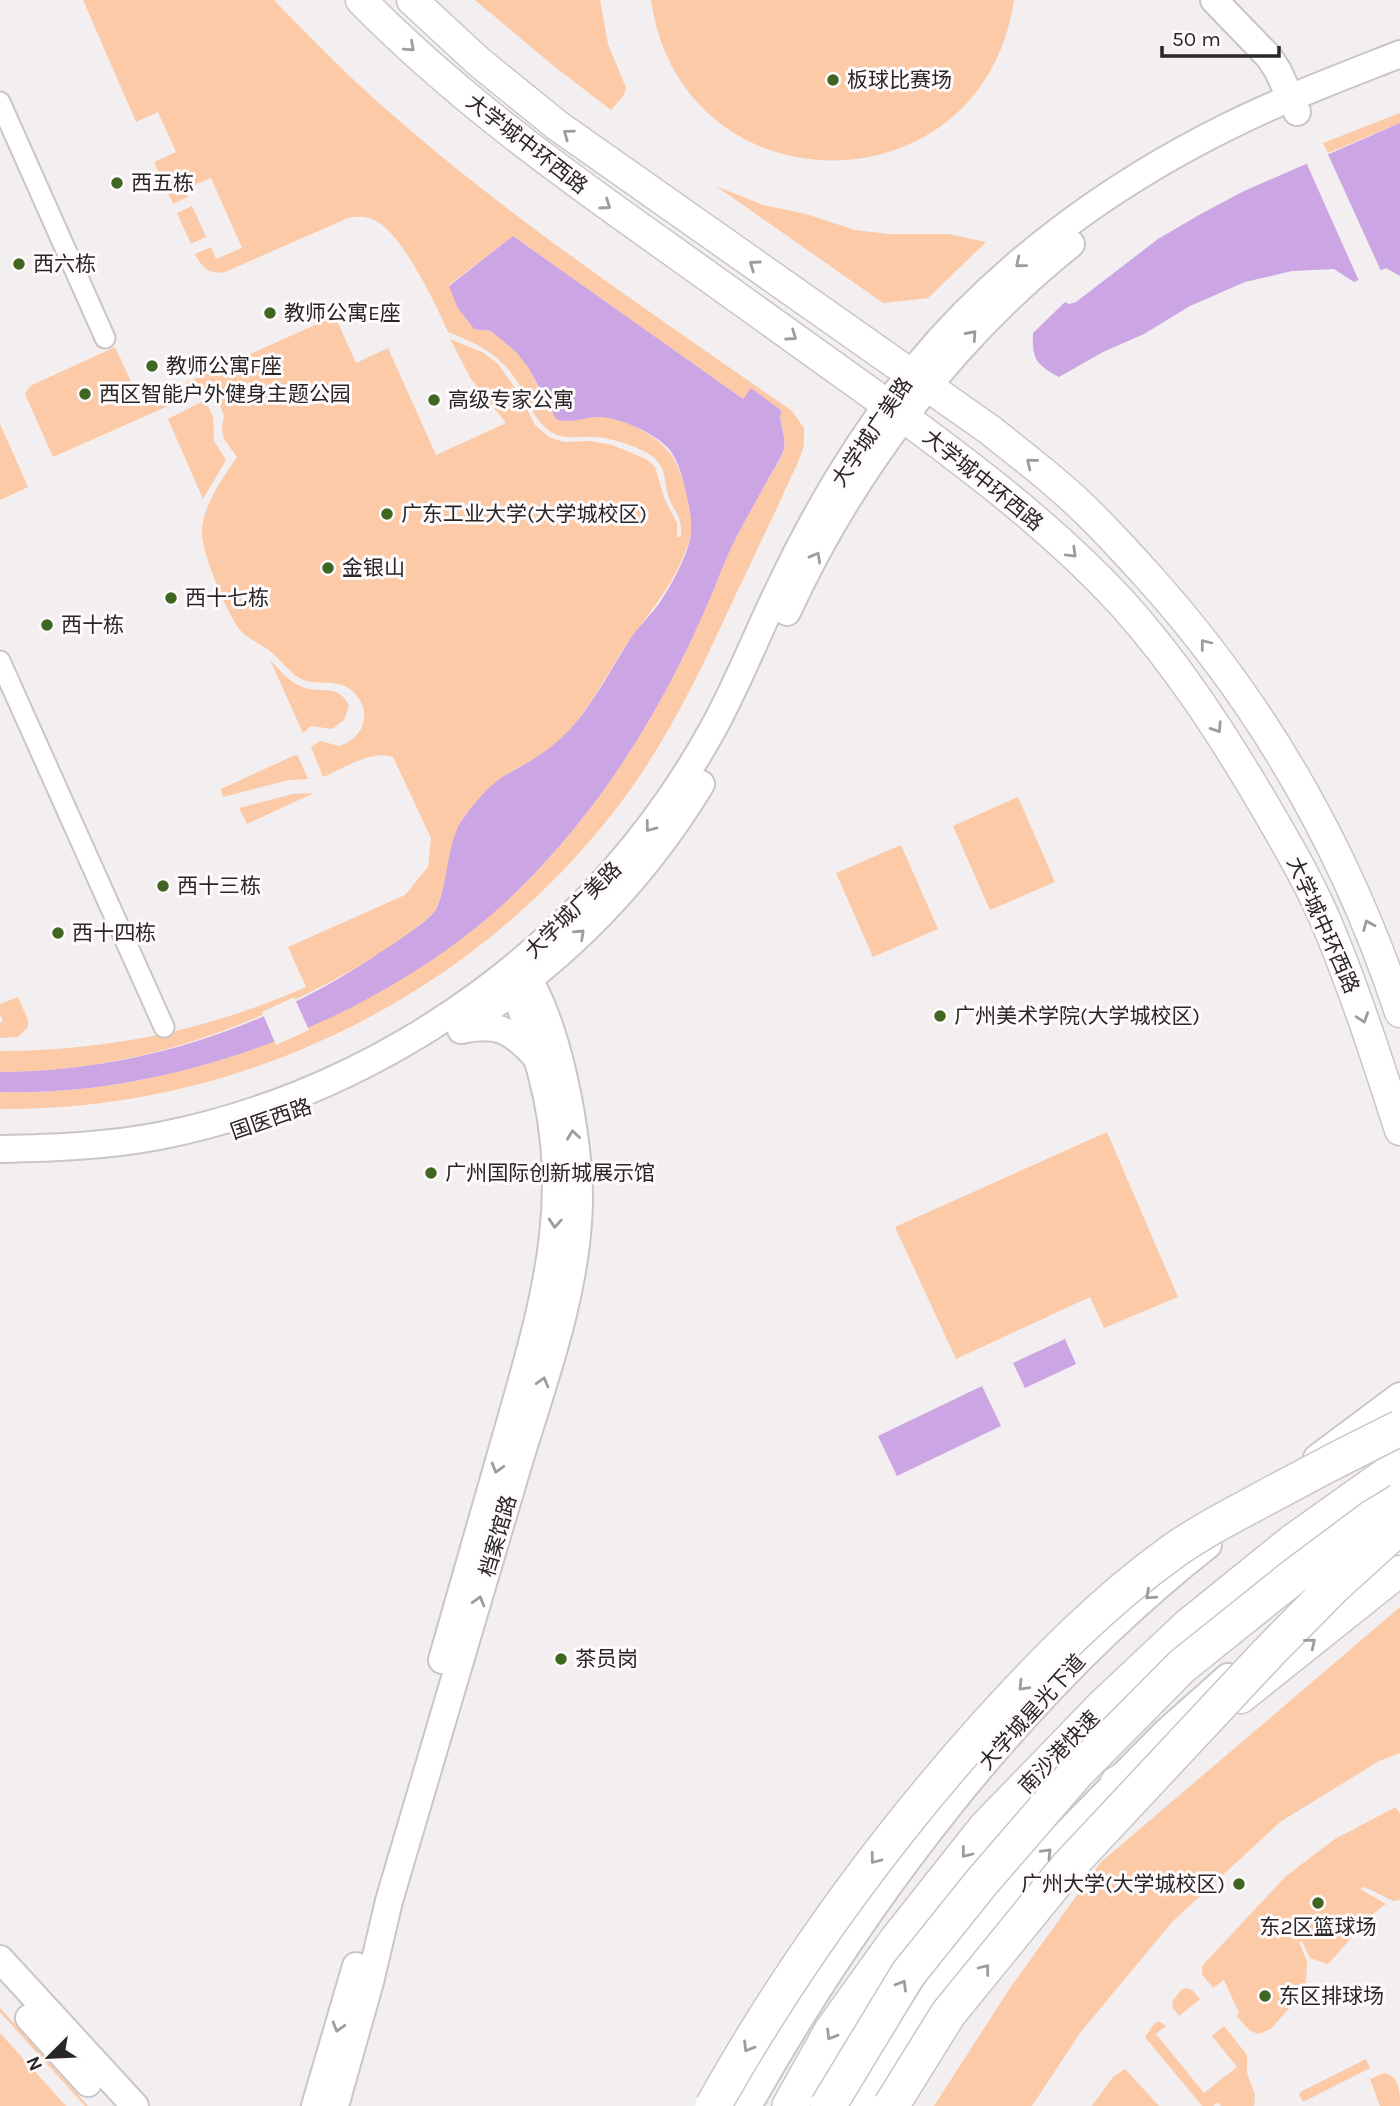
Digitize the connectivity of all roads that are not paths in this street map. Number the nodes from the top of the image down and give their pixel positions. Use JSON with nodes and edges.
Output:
{"nodes":[{"id":1,"x":360,"y":0,"type":"edge"},
{"id":2,"x":412,"y":0,"type":"edge"},
{"id":3,"x":1214,"y":0,"type":"edge"},
{"id":4,"x":1400,"y":54,"type":"edge"},
{"id":5,"x":1400,"y":72,"type":"edge"},
{"id":6,"x":0,"y":102,"type":"edge"},
{"id":7,"x":1294,"y":106,"type":"junction"},
{"id":8,"x":105,"y":338,"type":"dead end"},
{"id":9,"x":919,"y":380,"type":"junction"},
{"id":10,"x":896,"y":412,"type":"junction"},
{"id":11,"x":0,"y":661,"type":"edge"},
{"id":12,"x":516,"y":977,"type":"junction"},
{"id":13,"x":1400,"y":1012,"type":"edge"},
{"id":14,"x":164,"y":1027,"type":"dead end"},
{"id":15,"x":452,"y":1034,"type":"junction"},
{"id":16,"x":538,"y":1059,"type":"junction"},
{"id":17,"x":1400,"y":1130,"type":"edge"},
{"id":18,"x":0,"y":1149,"type":"edge"},
{"id":19,"x":0,"y":1165,"type":"edge"},
{"id":20,"x":1400,"y":1396,"type":"edge"},
{"id":21,"x":1400,"y":1431,"type":"edge"},
{"id":22,"x":1400,"y":1466,"type":"edge"},
{"id":23,"x":1400,"y":1490,"type":"edge"},
{"id":24,"x":1400,"y":1501,"type":"edge"},
{"id":25,"x":1258,"y":1504,"type":"junction"},
{"id":26,"x":1400,"y":1525,"type":"edge"},
{"id":27,"x":1400,"y":1549,"type":"edge"},
{"id":28,"x":1400,"y":1571,"type":"edge"},
{"id":29,"x":1116,"y":1782,"type":"junction"},
{"id":30,"x":973,"y":1940,"type":"junction"},
{"id":31,"x":0,"y":1959,"type":"edge"},
{"id":32,"x":0,"y":1986,"type":"edge"},
{"id":33,"x":748,"y":2105,"type":"edge"},
{"id":34,"x":111,"y":2106,"type":"edge"},
{"id":35,"x":135,"y":2106,"type":"edge"},
{"id":36,"x":315,"y":2106,"type":"edge"},
{"id":37,"x":335,"y":2106,"type":"edge"},
{"id":38,"x":713,"y":2106,"type":"edge"},
{"id":39,"x":790,"y":2106,"type":"edge"},
{"id":40,"x":828,"y":2106,"type":"edge"},
{"id":41,"x":863,"y":2106,"type":"edge"},
{"id":42,"x":891,"y":2106,"type":"edge"}],
"edges":[{"from":1,"to":10,"type":"main road","name":"大学城中环西路","one_way":true},
{"from":9,"to":2,"type":"main road","name":"大学城中环西路","one_way":true},
{"from":3,"to":7,"type":"main road"},
{"from":4,"to":7,"type":"main road","name":"大学城广美路"},
{"from":5,"to":7,"type":"main road","name":"大学城广美路"},
{"from":6,"to":8,"type":"street"},
{"from":7,"to":9,"type":"main road","name":"大学城广美路"},
{"from":9,"to":10,"type":"main road","name":"大学城广美路"},
{"from":13,"to":9,"type":"main road","name":"大学城中环西路","one_way":true},
{"from":10,"to":12,"type":"main road","name":"大学城广美路"},
{"from":10,"to":17,"type":"main road","name":"大学城中环西路","one_way":true},
{"from":11,"to":14,"type":"street"},
{"from":12,"to":15,"type":"main road","name":"国医西路"},
{"from":12,"to":16,"type":"main road","name":"档案馆路"},
{"from":12,"to":18,"type":"main road","name":"国医西路"},
{"from":37,"to":12,"type":"main road","name":"档案馆路","one_way":true},
{"from":15,"to":16,"type":"main road"},
{"from":15,"to":19,"type":"main road","name":"国医西路"},
{"from":16,"to":36,"type":"main road","name":"档案馆路","one_way":true},
{"from":20,"to":25,"type":"main road","name":"大学城星光下道"},
{"from":21,"to":25,"type":"main road"},
{"from":21,"to":38,"type":"highway","one_way":true,"bridge":true},
{"from":22,"to":39,"type":"highway","name":"南沙港快速","one_way":true},
{"from":23,"to":30,"type":"main road"},
{"from":40,"to":24,"type":"highway","name":"南沙港快速","one_way":true,"bridge":true},
{"from":25,"to":33,"type":"main road","name":"大学城星光下道","one_way":true},
{"from":42,"to":26,"type":"highway","one_way":true,"bridge":true},
{"from":27,"to":29,"type":"main road"},
{"from":29,"to":28,"type":"main road","one_way":true},
{"from":30,"to":29,"type":"main road","one_way":true},
{"from":30,"to":41,"type":"main road"},
{"from":31,"to":35,"type":"main road"},
{"from":32,"to":34,"type":"main road"}]}
